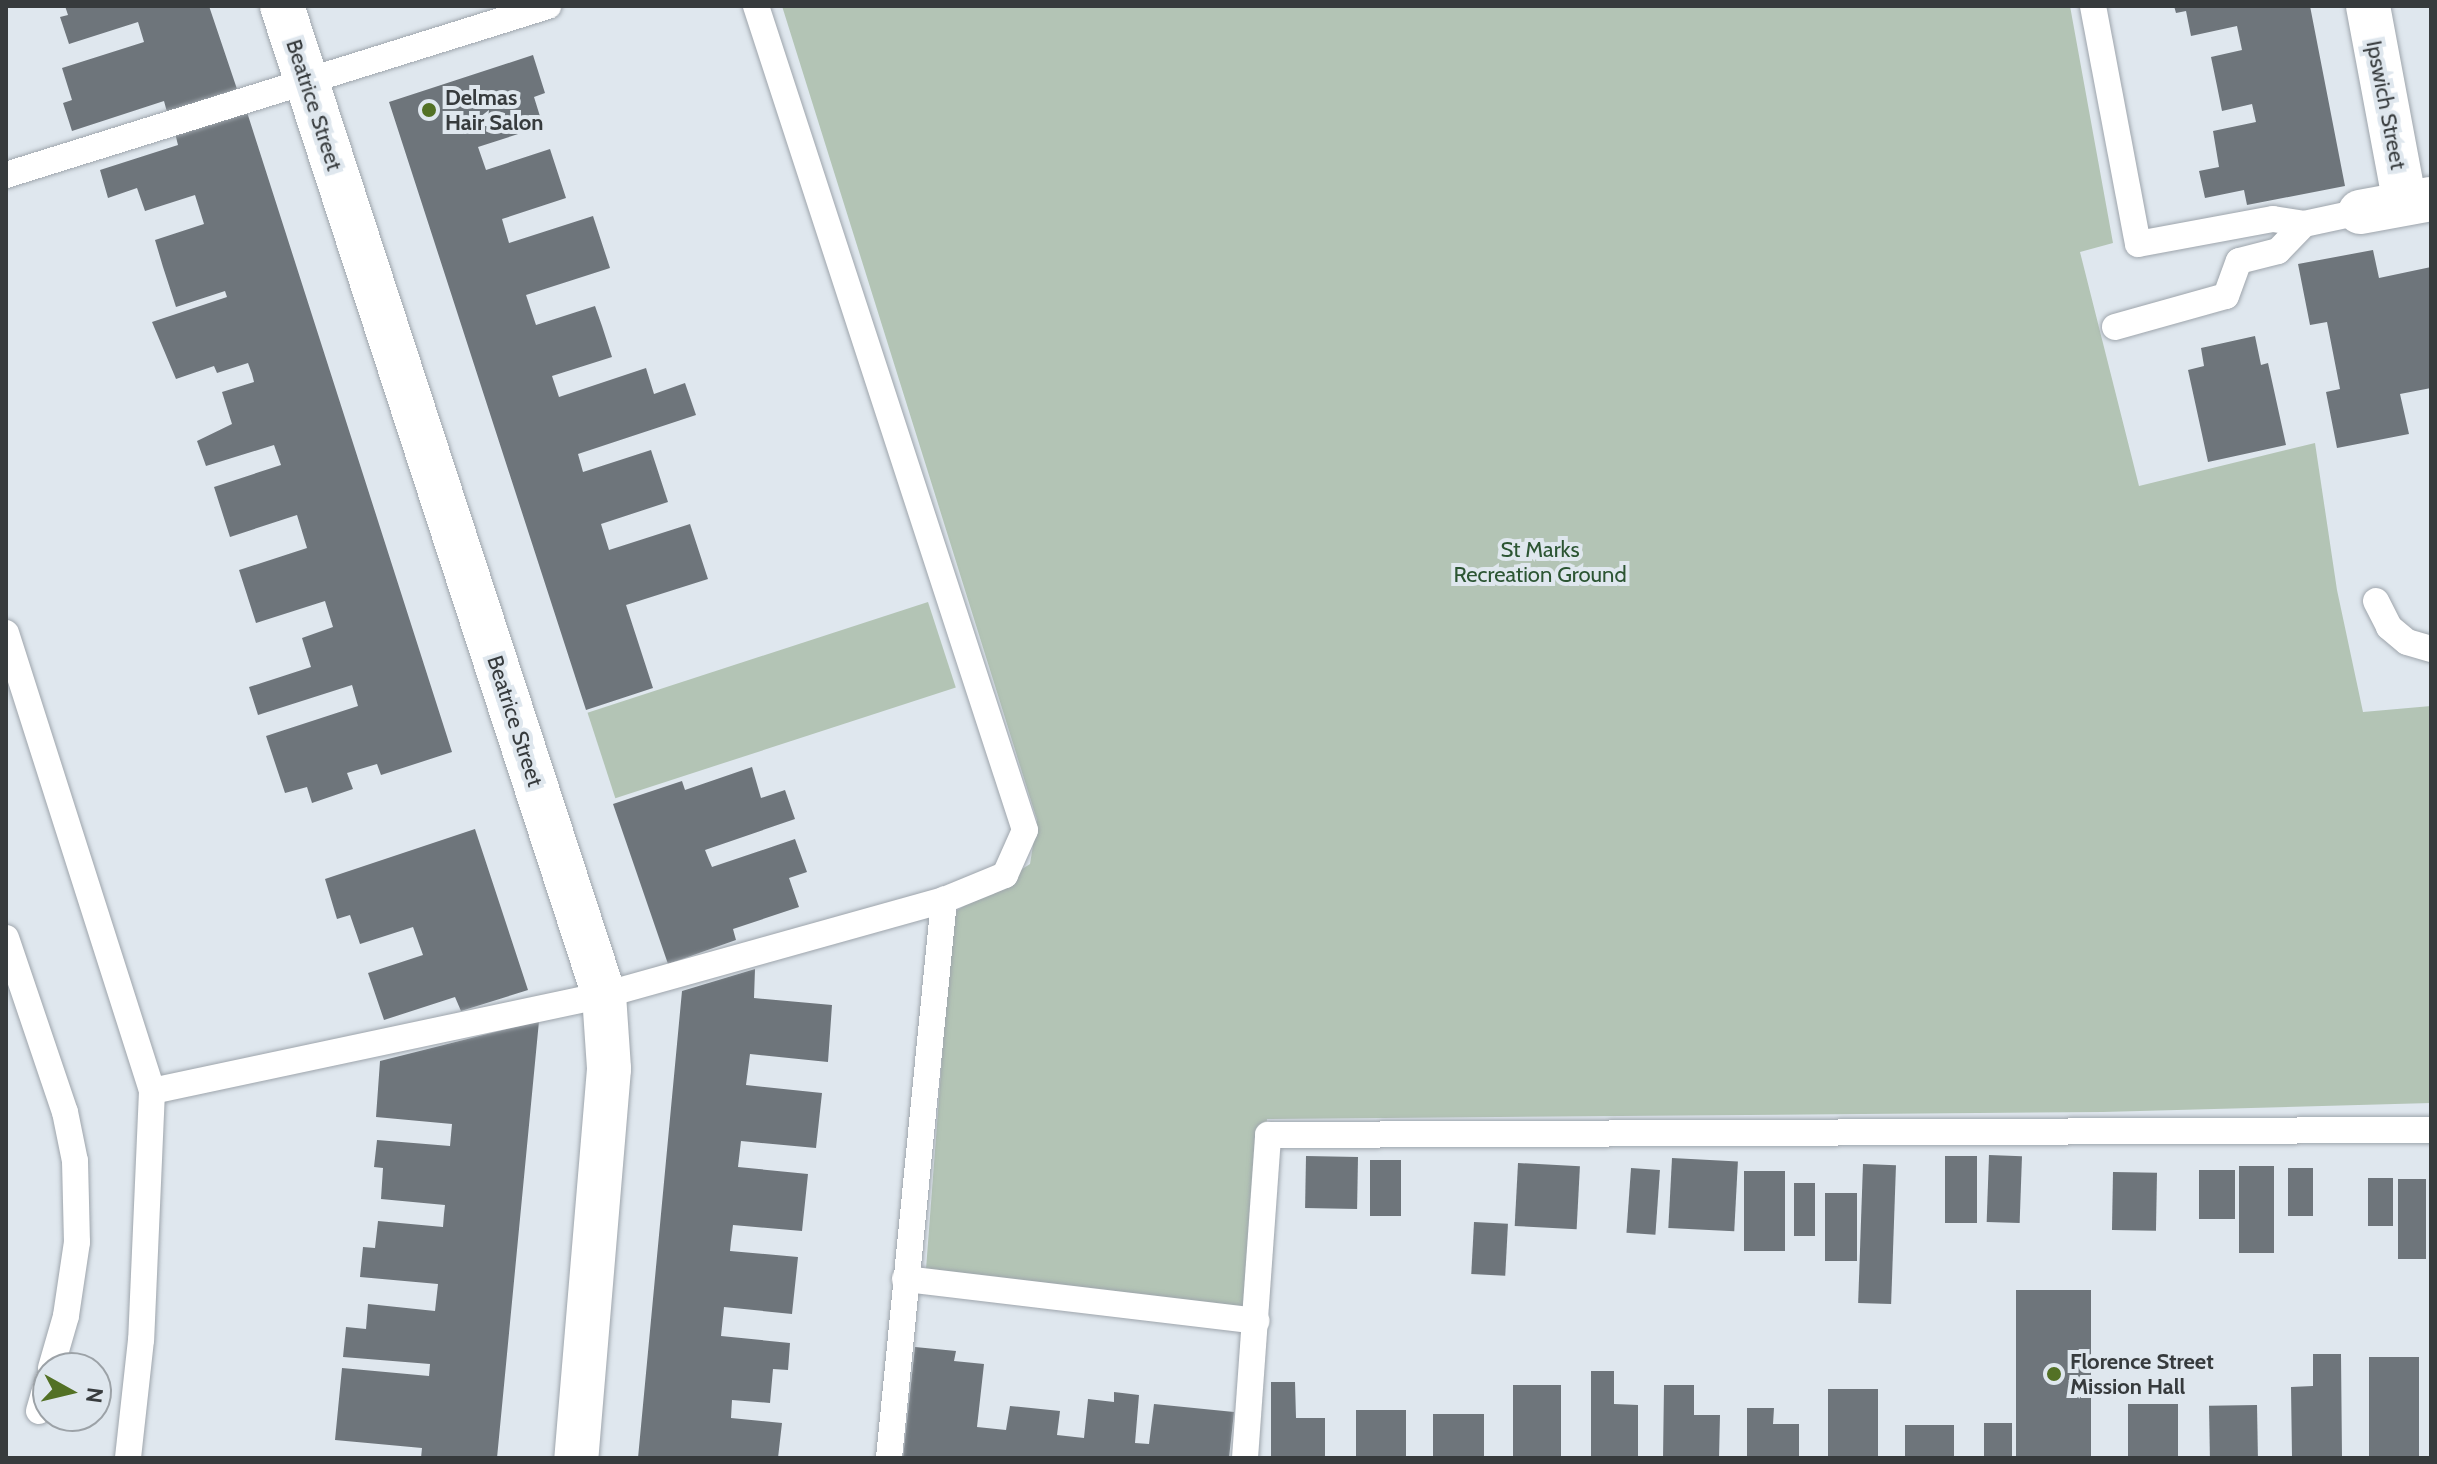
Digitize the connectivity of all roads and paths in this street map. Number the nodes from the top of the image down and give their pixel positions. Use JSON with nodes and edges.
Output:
{"nodes":[{"id":1,"x":282,"y":6,"type":"edge"},
{"id":2,"x":548,"y":6,"type":"edge"},
{"id":3,"x":756,"y":6,"type":"edge"},
{"id":4,"x":2093,"y":6,"type":"edge"},
{"id":5,"x":2368,"y":6,"type":"edge"},
{"id":6,"x":307,"y":83,"type":"junction"},
{"id":7,"x":6,"y":175,"type":"edge"},
{"id":8,"x":2418,"y":201,"type":"edge"},
{"id":9,"x":2360,"y":212,"type":"joint"},
{"id":10,"x":2304,"y":224,"type":"junction"},
{"id":11,"x":2115,"y":327,"type":"dead end"},
{"id":12,"x":2376,"y":601,"type":"dead end"},
{"id":13,"x":6,"y":633,"type":"edge"},
{"id":14,"x":2431,"y":649,"type":"edge"},
{"id":15,"x":944,"y":900,"type":"junction"},
{"id":16,"x":6,"y":938,"type":"edge"},
{"id":17,"x":604,"y":995,"type":"junction"},
{"id":18,"x":152,"y":1091,"type":"junction"},
{"id":19,"x":2431,"y":1130,"type":"edge"},
{"id":20,"x":905,"y":1279,"type":"junction"},
{"id":21,"x":1256,"y":1321,"type":"junction"},
{"id":22,"x":56,"y":1352,"type":"edge"},
{"id":23,"x":128,"y":1458,"type":"edge"},
{"id":24,"x":576,"y":1458,"type":"edge"},
{"id":25,"x":889,"y":1458,"type":"edge"},
{"id":26,"x":1245,"y":1458,"type":"edge"}],
"edges":[{"from":1,"to":6,"type":"street","name":"Beatrice Street"},
{"from":2,"to":6,"type":"lane"},
{"from":3,"to":15,"type":"lane"},
{"from":4,"to":10,"type":"lane"},
{"from":5,"to":8,"type":"street","name":"Ipswich Street"},
{"from":6,"to":7,"type":"lane"},
{"from":6,"to":17,"type":"street","name":"Beatrice Street"},
{"from":8,"to":9,"type":"street","name":"Ipswich Street"},
{"from":9,"to":10,"type":"lane"},
{"from":10,"to":11,"type":"lane"},
{"from":12,"to":14,"type":"lane"},
{"from":13,"to":18,"type":"lane"},
{"from":15,"to":17,"type":"lane"},
{"from":15,"to":20,"type":"lane"},
{"from":16,"to":22,"type":"lane"},
{"from":17,"to":18,"type":"lane"},
{"from":17,"to":24,"type":"street","name":"Beatrice Street"},
{"from":18,"to":23,"type":"lane"},
{"from":19,"to":21,"type":"lane"},
{"from":20,"to":21,"type":"lane"},
{"from":20,"to":25,"type":"lane"},
{"from":21,"to":26,"type":"lane"}]}
